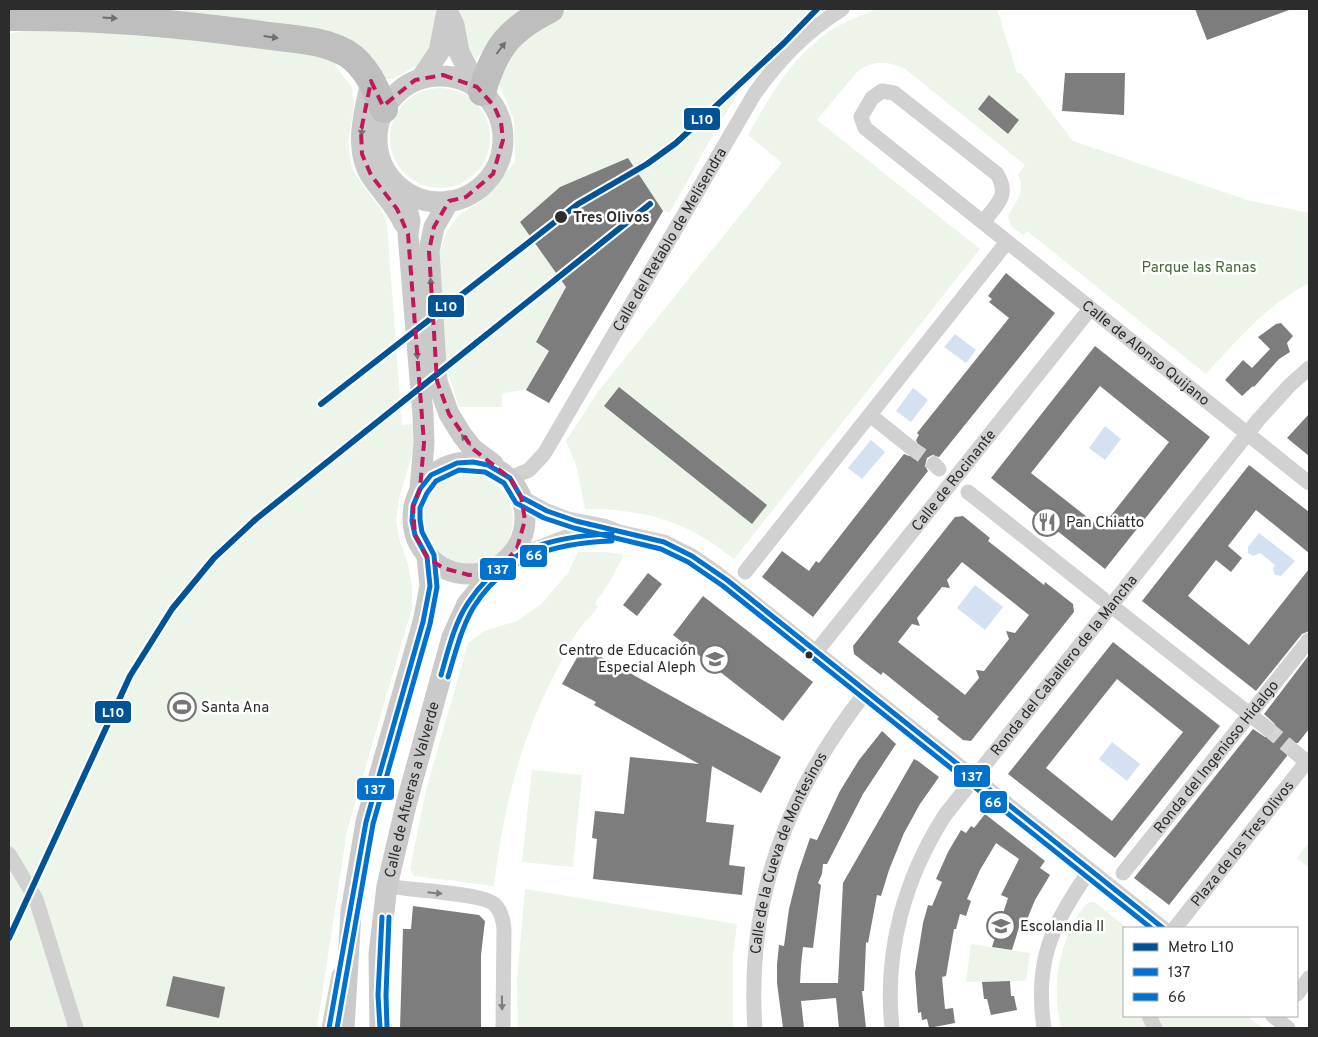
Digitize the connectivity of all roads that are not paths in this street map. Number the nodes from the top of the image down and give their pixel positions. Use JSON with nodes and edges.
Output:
{"nodes":[{"id":1,"x":550,"y":9,"type":"edge"},
{"id":2,"x":842,"y":9,"type":"edge"},
{"id":3,"x":447,"y":10,"type":"edge"},
{"id":4,"x":9,"y":17,"type":"edge"},
{"id":5,"x":422,"y":77,"type":"junction"},
{"id":6,"x":371,"y":81,"type":"junction"},
{"id":7,"x":480,"y":90,"type":"junction"},
{"id":8,"x":384,"y":109,"type":"junction"},
{"id":9,"x":403,"y":190,"type":"junction"},
{"id":10,"x":449,"y":202,"type":"junction"},
{"id":11,"x":983,"y":222,"type":"junction"},
{"id":12,"x":408,"y":234,"type":"junction"},
{"id":13,"x":1007,"y":242,"type":"junction"},
{"id":14,"x":1090,"y":309,"type":"junction"},
{"id":15,"x":1309,"y":368,"type":"edge"},
{"id":16,"x":870,"y":415,"type":"junction"},
{"id":17,"x":1247,"y":434,"type":"junction"},
{"id":18,"x":910,"y":447,"type":"tunnel mouth"},
{"id":19,"x":506,"y":474,"type":"junction"},
{"id":20,"x":1309,"y":484,"type":"edge"},
{"id":21,"x":420,"y":489,"type":"junction"},
{"id":22,"x":968,"y":492,"type":"dead end"},
{"id":23,"x":521,"y":497,"type":"junction"},
{"id":24,"x":619,"y":532,"type":"junction"},
{"id":25,"x":427,"y":557,"type":"junction"},
{"id":26,"x":502,"y":563,"type":"junction"},
{"id":27,"x":746,"y":572,"type":"dead end"},
{"id":28,"x":1103,"y":599,"type":"dead end"},
{"id":29,"x":1118,"y":611,"type":"dead end"},
{"id":30,"x":1309,"y":640,"type":"edge"},
{"id":31,"x":816,"y":652,"type":"junction"},
{"id":32,"x":866,"y":692,"type":"junction"},
{"id":33,"x":1250,"y":714,"type":"junction"},
{"id":34,"x":1266,"y":728,"type":"tunnel mouth"},
{"id":35,"x":1302,"y":756,"type":"edge"},
{"id":36,"x":973,"y":777,"type":"junction"},
{"id":37,"x":9,"y":854,"type":"edge"},
{"id":38,"x":1090,"y":870,"type":"junction"},
{"id":39,"x":1123,"y":873,"type":"dead end"},
{"id":40,"x":386,"y":886,"type":"junction"},
{"id":41,"x":351,"y":912,"type":"junction"},
{"id":42,"x":1161,"y":927,"type":"edge"},
{"id":43,"x":1176,"y":927,"type":"edge"},
{"id":44,"x":1309,"y":978,"type":"edge"},
{"id":45,"x":1298,"y":993,"type":"edge"},
{"id":46,"x":76,"y":1028,"type":"edge"},
{"id":47,"x":329,"y":1028,"type":"edge"},
{"id":48,"x":344,"y":1028,"type":"edge"},
{"id":49,"x":380,"y":1028,"type":"edge"},
{"id":50,"x":503,"y":1028,"type":"edge"},
{"id":51,"x":755,"y":1028,"type":"edge"},
{"id":52,"x":892,"y":1028,"type":"edge"},
{"id":53,"x":1043,"y":1028,"type":"edge"}],
"edges":[{"from":7,"to":1,"type":"highway","one_way":true},
{"from":2,"to":19,"type":"street","name":"Calle del Retablo de Melisendra"},
{"from":3,"to":5,"type":"street"},
{"from":3,"to":7,"type":"street"},
{"from":4,"to":6,"type":"highway","one_way":true},
{"from":5,"to":7,"type":"street"},
{"from":5,"to":8,"type":"street"},
{"from":6,"to":8,"type":"highway"},
{"from":6,"to":12,"type":"street","one_way":true},
{"from":7,"to":10,"type":"street"},
{"from":8,"to":9,"type":"street"},
{"from":9,"to":10,"type":"street"},
{"from":9,"to":12,"type":"street"},
{"from":19,"to":10,"type":"street","one_way":true},
{"from":11,"to":11,"type":"street","name":"Calle de Alonso Quijano"},
{"from":11,"to":13,"type":"street","name":"Calle de Alonso Quijano"},
{"from":12,"to":21,"type":"street","one_way":true},
{"from":13,"to":14,"type":"street","name":"Calle de Alonso Quijano"},
{"from":13,"to":16,"type":"street"},
{"from":14,"to":17,"type":"street","name":"Calle de Alonso Quijano"},
{"from":14,"to":31,"type":"street","name":"Calle de Rocinante"},
{"from":15,"to":17,"type":"street","name":"Ronda del Caballero de la Mancha"},
{"from":16,"to":18,"type":"street"},
{"from":16,"to":27,"type":"street"},
{"from":17,"to":20,"type":"street","name":"Calle de Alonso Quijano"},
{"from":17,"to":36,"type":"street","name":"Ronda del Caballero de la Mancha"},
{"from":19,"to":21,"type":"street"},
{"from":19,"to":23,"type":"street"},
{"from":21,"to":25,"type":"street"},
{"from":22,"to":28,"type":"street"},
{"from":23,"to":24,"type":"street"},
{"from":23,"to":26,"type":"street"},
{"from":24,"to":26,"type":"street"},
{"from":24,"to":31,"type":"street"},
{"from":25,"to":26,"type":"street"},
{"from":25,"to":41,"type":"street","name":"Calle de Afueras a Valverde"},
{"from":26,"to":40,"type":"street","name":"Calle de Afueras a Valverde"},
{"from":29,"to":33,"type":"street"},
{"from":30,"to":33,"type":"street","name":"Ronda del Ingenioso Hidalgo"},
{"from":31,"to":32,"type":"street"},
{"from":32,"to":36,"type":"street"},
{"from":32,"to":51,"type":"street","name":"Calle de la Cueva de Montesinos"},
{"from":33,"to":34,"type":"street"},
{"from":33,"to":39,"type":"street","name":"Ronda del Ingenioso Hidalgo"},
{"from":35,"to":43,"type":"street","name":"Plaza de los Tres Olivos"},
{"from":36,"to":38,"type":"street"},
{"from":36,"to":52,"type":"street","name":"Ronda del Caballero de la Mancha"},
{"from":37,"to":46,"type":"street"},
{"from":38,"to":42,"type":"street"},
{"from":38,"to":53,"type":"street"},
{"from":40,"to":49,"type":"street","name":"Calle de Afueras a Valverde"},
{"from":40,"to":50,"type":"street","one_way":true},
{"from":41,"to":47,"type":"street"},
{"from":41,"to":48,"type":"street","name":"Calle de Afueras a Valverde"},
{"from":44,"to":45,"type":"street"}]}
